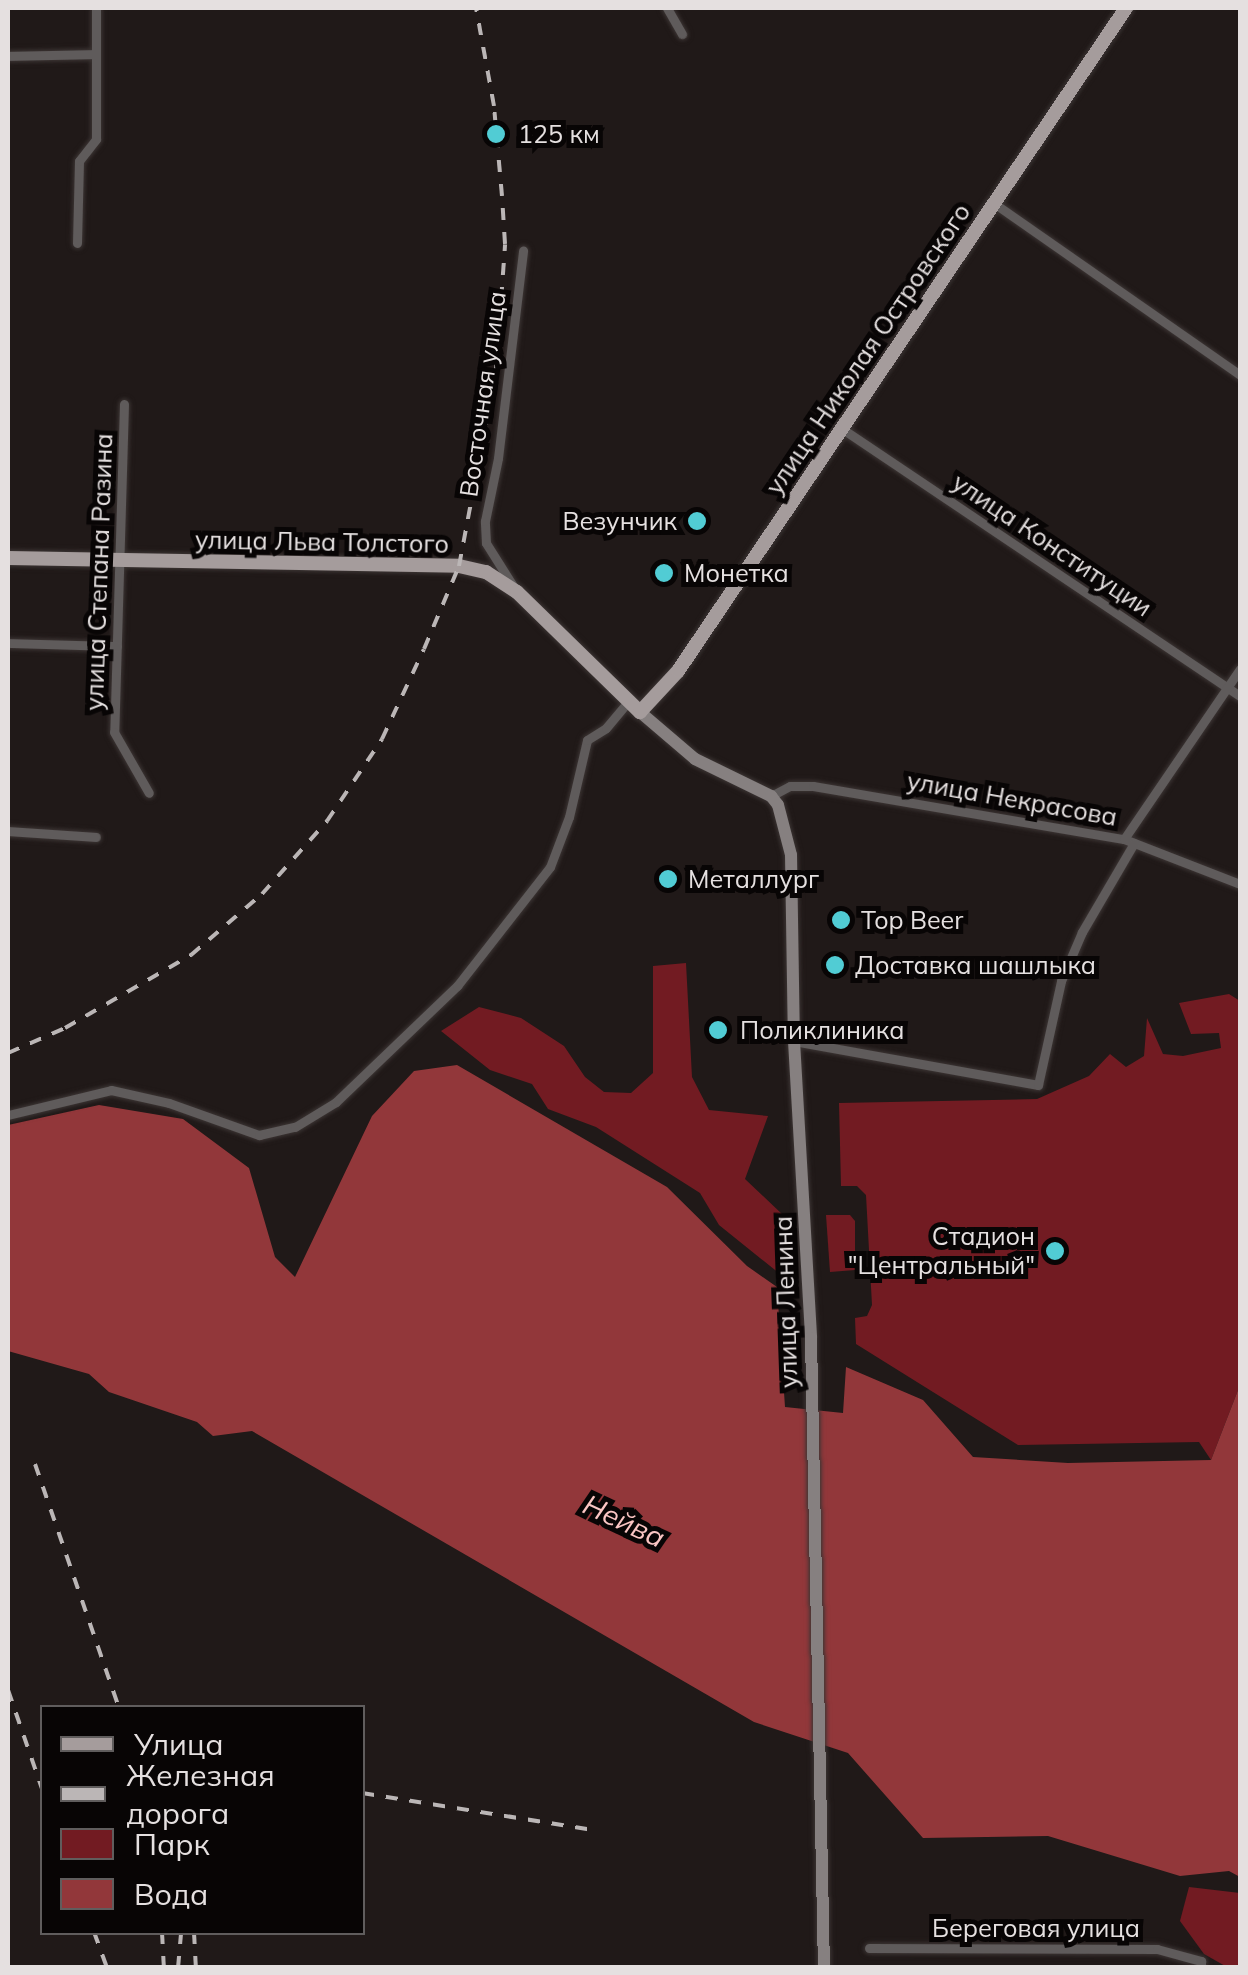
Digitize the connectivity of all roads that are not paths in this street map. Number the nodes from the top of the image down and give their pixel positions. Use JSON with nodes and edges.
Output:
{"nodes":[{"id":1,"x":96,"y":8,"type":"edge"},
{"id":2,"x":667,"y":8,"type":"edge"},
{"id":3,"x":1126,"y":8,"type":"edge"},
{"id":4,"x":682,"y":34,"type":"dead end"},
{"id":5,"x":96,"y":54,"type":"junction"},
{"id":6,"x":8,"y":56,"type":"edge"},
{"id":7,"x":994,"y":204,"type":"junction"},
{"id":8,"x":77,"y":242,"type":"dead end"},
{"id":9,"x":524,"y":252,"type":"dead end"},
{"id":10,"x":1240,"y":375,"type":"edge"},
{"id":11,"x":124,"y":404,"type":"dead end"},
{"id":12,"x":840,"y":428,"type":"junction"},
{"id":13,"x":8,"y":558,"type":"edge"},
{"id":14,"x":120,"y":561,"type":"junction"},
{"id":15,"x":517,"y":592,"type":"junction"},
{"id":16,"x":8,"y":643,"type":"edge"},
{"id":17,"x":117,"y":646,"type":"junction"},
{"id":18,"x":1240,"y":669,"type":"edge"},
{"id":19,"x":1227,"y":686,"type":"junction"},
{"id":20,"x":1240,"y":696,"type":"edge"},
{"id":21,"x":634,"y":707,"type":"junction"},
{"id":22,"x":148,"y":793,"type":"dead end"},
{"id":23,"x":771,"y":796,"type":"junction"},
{"id":24,"x":8,"y":831,"type":"edge"},
{"id":25,"x":96,"y":837,"type":"dead end"},
{"id":26,"x":1129,"y":841,"type":"junction"},
{"id":27,"x":1240,"y":884,"type":"edge"},
{"id":28,"x":794,"y":1041,"type":"junction"},
{"id":29,"x":8,"y":1116,"type":"edge"},
{"id":30,"x":869,"y":1948,"type":"dead end"},
{"id":31,"x":1201,"y":1964,"type":"edge"},
{"id":32,"x":824,"y":1968,"type":"edge"}],
"edges":[{"from":1,"to":5,"type":"street"},
{"from":2,"to":4,"type":"street"},
{"from":3,"to":7,"type":"main road","name":"улица Николая Островского"},
{"from":5,"to":6,"type":"street"},
{"from":5,"to":8,"type":"street"},
{"from":7,"to":10,"type":"street"},
{"from":7,"to":12,"type":"main road","name":"улица Николая Островского"},
{"from":9,"to":15,"type":"street","name":"Восточная улица"},
{"from":11,"to":14,"type":"street","name":"улица Степана Разина"},
{"from":12,"to":19,"type":"street","name":"улица Конституции"},
{"from":12,"to":21,"type":"main road","name":"улица Николая Островского"},
{"from":13,"to":14,"type":"main road","name":"улица Льва Толстого"},
{"from":14,"to":15,"type":"main road","name":"улица Льва Толстого"},
{"from":14,"to":17,"type":"street","name":"улица Степана Разина"},
{"from":15,"to":21,"type":"main road","name":"улица Льва Толстого"},
{"from":16,"to":17,"type":"street"},
{"from":17,"to":22,"type":"street","name":"улица Степана Разина"},
{"from":18,"to":19,"type":"street"},
{"from":19,"to":20,"type":"street","name":"улица Конституции"},
{"from":19,"to":26,"type":"street"},
{"from":21,"to":23,"type":"main road"},
{"from":21,"to":29,"type":"street"},
{"from":23,"to":26,"type":"street","name":"улица Некрасова"},
{"from":23,"to":28,"type":"main road","name":"улица Ленина"},
{"from":24,"to":25,"type":"street"},
{"from":26,"to":27,"type":"street","name":"улица Некрасова"},
{"from":26,"to":28,"type":"street"},
{"from":28,"to":32,"type":"main road","name":"улица Ленина"},
{"from":30,"to":31,"type":"street","name":"Береговая улица"}]}
